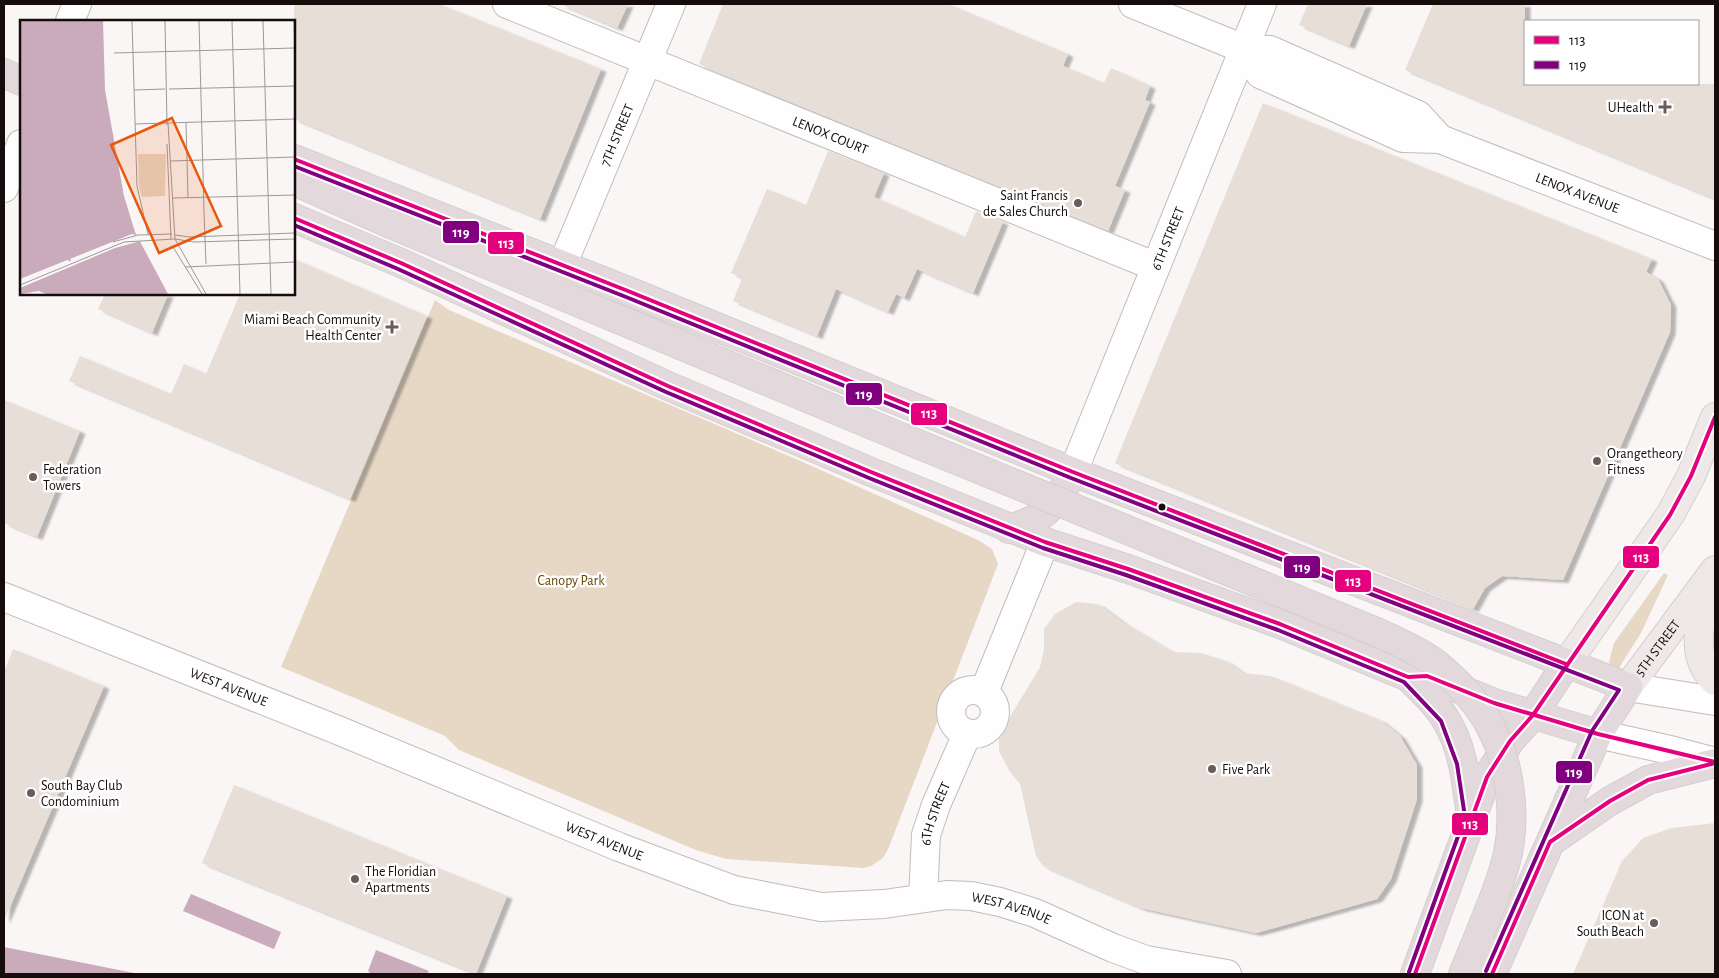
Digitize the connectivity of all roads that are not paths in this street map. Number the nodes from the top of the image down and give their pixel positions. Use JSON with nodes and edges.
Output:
{"nodes":[{"id":1,"x":77,"y":4,"type":"edge"},
{"id":2,"x":507,"y":4,"type":"edge"},
{"id":3,"x":671,"y":4,"type":"edge"},
{"id":4,"x":1133,"y":4,"type":"edge"},
{"id":5,"x":1262,"y":4,"type":"edge"},
{"id":6,"x":70,"y":20,"type":"edge"},
{"id":7,"x":1244,"y":49,"type":"junction"},
{"id":8,"x":647,"y":62,"type":"junction"},
{"id":9,"x":4,"y":73,"type":"edge"},
{"id":10,"x":20,"y":80,"type":"edge"},
{"id":11,"x":20,"y":147,"type":"edge"},
{"id":12,"x":295,"y":159,"type":"edge"},
{"id":13,"x":295,"y":181,"type":"edge"},
{"id":14,"x":4,"y":188,"type":"edge"},
{"id":15,"x":295,"y":218,"type":"edge"},
{"id":16,"x":1715,"y":246,"type":"edge"},
{"id":17,"x":562,"y":266,"type":"junction"},
{"id":18,"x":1154,"y":266,"type":"junction"},
{"id":19,"x":1715,"y":417,"type":"edge"},
{"id":20,"x":1072,"y":472,"type":"junction"},
{"id":21,"x":1009,"y":529,"type":"junction"},
{"id":22,"x":1045,"y":542,"type":"junction"},
{"id":23,"x":1713,"y":574,"type":"edge"},
{"id":24,"x":4,"y":597,"type":"edge"},
{"id":25,"x":1566,"y":664,"type":"junction"},
{"id":26,"x":1408,"y":677,"type":"junction"},
{"id":27,"x":1715,"y":681,"type":"edge"},
{"id":28,"x":1628,"y":687,"type":"junction"},
{"id":29,"x":1715,"y":701,"type":"edge"},
{"id":30,"x":1533,"y":715,"type":"junction"},
{"id":31,"x":1598,"y":734,"type":"junction"},
{"id":32,"x":1715,"y":762,"type":"edge"},
{"id":33,"x":1471,"y":818,"type":"junction"},
{"id":34,"x":1550,"y":842,"type":"junction"},
{"id":35,"x":923,"y":898,"type":"junction"},
{"id":36,"x":1227,"y":974,"type":"edge"},
{"id":37,"x":1415,"y":974,"type":"edge"},
{"id":38,"x":1463,"y":974,"type":"edge"},
{"id":39,"x":1492,"y":974,"type":"edge"}],
"edges":[{"from":1,"to":6,"type":"street"},
{"from":2,"to":8,"type":"street","name":"LENOX COURT"},
{"from":3,"to":8,"type":"street","name":"7TH STREET"},
{"from":4,"to":7,"type":"street","name":"LENOX AVENUE"},
{"from":5,"to":7,"type":"street","name":"6TH STREET"},
{"from":7,"to":16,"type":"street","name":"LENOX AVENUE"},
{"from":7,"to":18,"type":"street","name":"6TH STREET"},
{"from":8,"to":17,"type":"street","name":"7TH STREET"},
{"from":8,"to":18,"type":"street","name":"LENOX COURT"},
{"from":9,"to":10,"type":"highway"},
{"from":11,"to":14,"type":"street"},
{"from":12,"to":17,"type":"highway"},
{"from":13,"to":38,"type":"highway","bridge":true},
{"from":15,"to":21,"type":"highway"},
{"from":17,"to":20,"type":"highway"},
{"from":18,"to":20,"type":"street","name":"6TH STREET"},
{"from":19,"to":25,"type":"main road"},
{"from":20,"to":21,"type":"highway"},
{"from":20,"to":25,"type":"highway"},
{"from":21,"to":22,"type":"highway"},
{"from":22,"to":26,"type":"highway"},
{"from":22,"to":35,"type":"street","name":"6TH STREET"},
{"from":23,"to":27,"type":"main road"},
{"from":23,"to":28,"type":"main road","name":"5TH STREET"},
{"from":24,"to":35,"type":"street","name":"WEST AVENUE"},
{"from":25,"to":28,"type":"highway"},
{"from":25,"to":30,"type":"highway"},
{"from":26,"to":30,"type":"highway"},
{"from":26,"to":33,"type":"highway"},
{"from":28,"to":29,"type":"street"},
{"from":28,"to":31,"type":"highway","name":"5TH STREET"},
{"from":30,"to":31,"type":"highway"},
{"from":30,"to":33,"type":"highway"},
{"from":31,"to":32,"type":"street"},
{"from":31,"to":34,"type":"highway","name":"5TH STREET"},
{"from":32,"to":34,"type":"highway"},
{"from":33,"to":37,"type":"highway"},
{"from":34,"to":39,"type":"highway","name":"5TH STREET"},
{"from":35,"to":36,"type":"street","name":"WEST AVENUE"}]}
